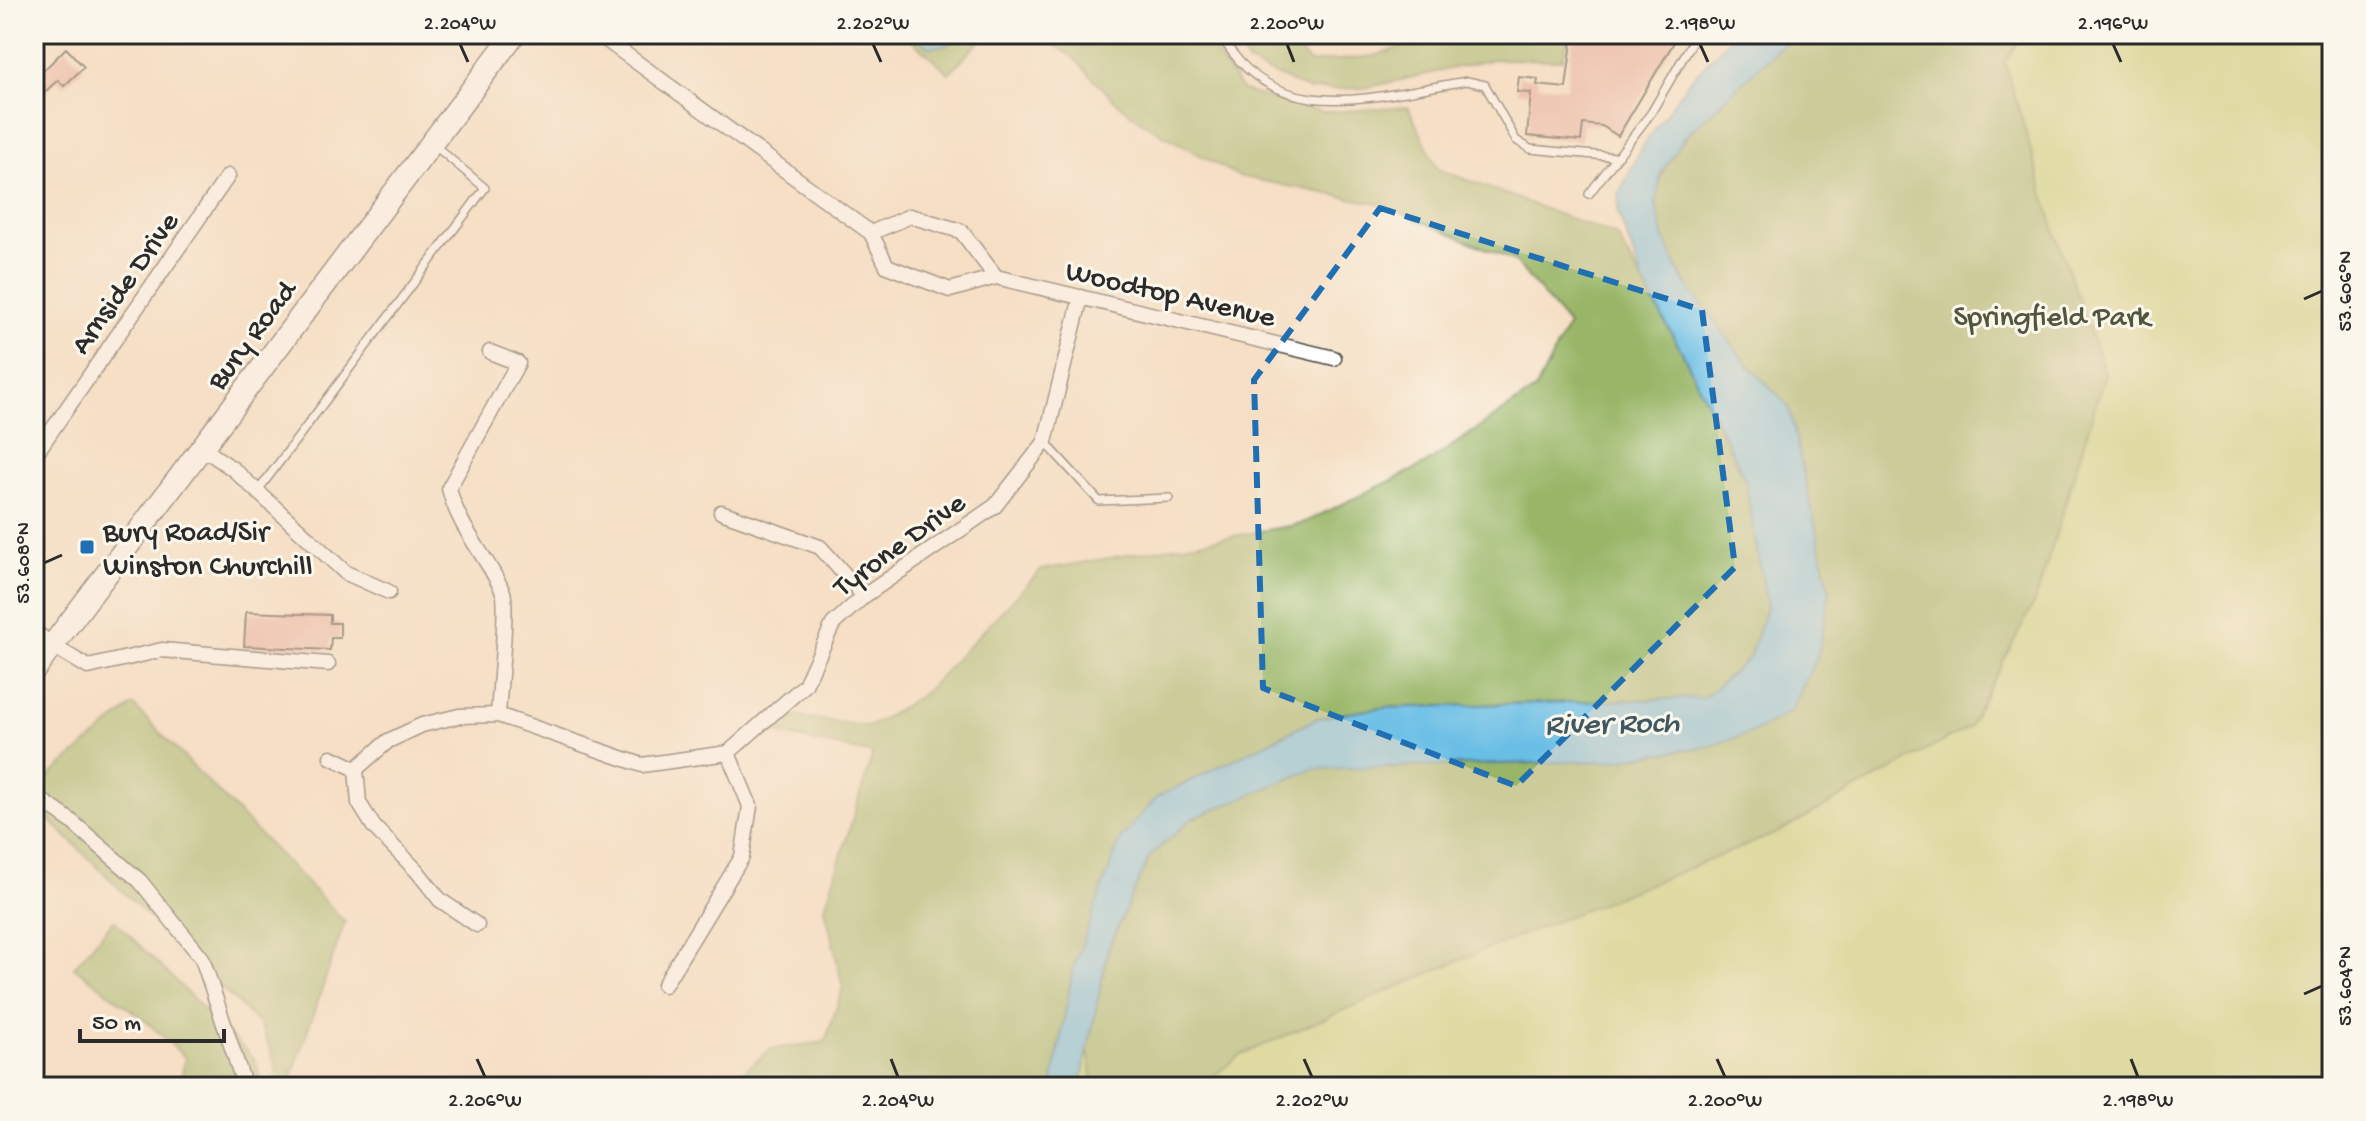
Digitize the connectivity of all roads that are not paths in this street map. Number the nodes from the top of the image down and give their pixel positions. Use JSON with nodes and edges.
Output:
{"nodes":[{"id":1,"x":514,"y":34,"type":"edge"},
{"id":2,"x":598,"y":34,"type":"edge"},
{"id":3,"x":1220,"y":34,"type":"edge"},
{"id":4,"x":1697,"y":34,"type":"edge"},
{"id":5,"x":433,"y":144,"type":"junction"},
{"id":6,"x":1617,"y":157,"type":"junction"},
{"id":7,"x":228,"y":176,"type":"dead end"},
{"id":8,"x":1589,"y":194,"type":"dead end"},
{"id":9,"x":871,"y":233,"type":"junction"},
{"id":10,"x":996,"y":277,"type":"junction"},
{"id":11,"x":1081,"y":297,"type":"junction"},
{"id":12,"x":490,"y":352,"type":"dead end"},
{"id":13,"x":1334,"y":358,"type":"dead end"},
{"id":14,"x":1045,"y":442,"type":"junction"},
{"id":15,"x":201,"y":447,"type":"junction"},
{"id":16,"x":34,"y":456,"type":"edge"},
{"id":17,"x":257,"y":492,"type":"junction"},
{"id":18,"x":1169,"y":498,"type":"dead end"},
{"id":19,"x":721,"y":512,"type":"dead end"},
{"id":20,"x":389,"y":592,"type":"dead end"},
{"id":21,"x":864,"y":596,"type":"junction"},
{"id":22,"x":34,"y":631,"type":"edge"},
{"id":23,"x":53,"y":646,"type":"junction"},
{"id":24,"x":328,"y":664,"type":"dead end"},
{"id":25,"x":34,"y":670,"type":"edge"},
{"id":26,"x":498,"y":715,"type":"junction"},
{"id":27,"x":728,"y":753,"type":"junction"},
{"id":28,"x":331,"y":757,"type":"dead end"},
{"id":29,"x":356,"y":769,"type":"junction"},
{"id":30,"x":34,"y":795,"type":"edge"},
{"id":31,"x":477,"y":925,"type":"dead end"},
{"id":32,"x":664,"y":985,"type":"dead end"},
{"id":33,"x":245,"y":1087,"type":"edge"}],
"edges":[{"from":1,"to":5,"type":"main road","name":"Bury Road"},
{"from":2,"to":9,"type":"street","name":"Woodtop Avenue"},
{"from":3,"to":6,"type":"lane"},
{"from":4,"to":6,"type":"lane"},
{"from":5,"to":15,"type":"main road","name":"Bury Road"},
{"from":5,"to":17,"type":"lane"},
{"from":6,"to":8,"type":"lane"},
{"from":7,"to":16,"type":"street","name":"Arnside Drive"},
{"from":9,"to":10,"type":"street","name":"Woodtop Avenue"},
{"from":9,"to":10,"type":"street"},
{"from":10,"to":11,"type":"street","name":"Woodtop Avenue"},
{"from":11,"to":13,"type":"street","name":"Woodtop Avenue"},
{"from":11,"to":14,"type":"street","name":"Tyrone Drive"},
{"from":12,"to":26,"type":"street"},
{"from":14,"to":18,"type":"lane"},
{"from":14,"to":21,"type":"street","name":"Tyrone Drive"},
{"from":15,"to":17,"type":"street"},
{"from":15,"to":23,"type":"main road","name":"Bury Road"},
{"from":17,"to":20,"type":"street"},
{"from":19,"to":21,"type":"street"},
{"from":21,"to":27,"type":"street","name":"Tyrone Drive"},
{"from":22,"to":23,"type":"street"},
{"from":23,"to":24,"type":"street"},
{"from":23,"to":25,"type":"main road","name":"Bury Road"},
{"from":26,"to":27,"type":"street"},
{"from":26,"to":29,"type":"street"},
{"from":27,"to":32,"type":"street"},
{"from":28,"to":29,"type":"street"},
{"from":29,"to":31,"type":"street"},
{"from":30,"to":33,"type":"street"}]}
